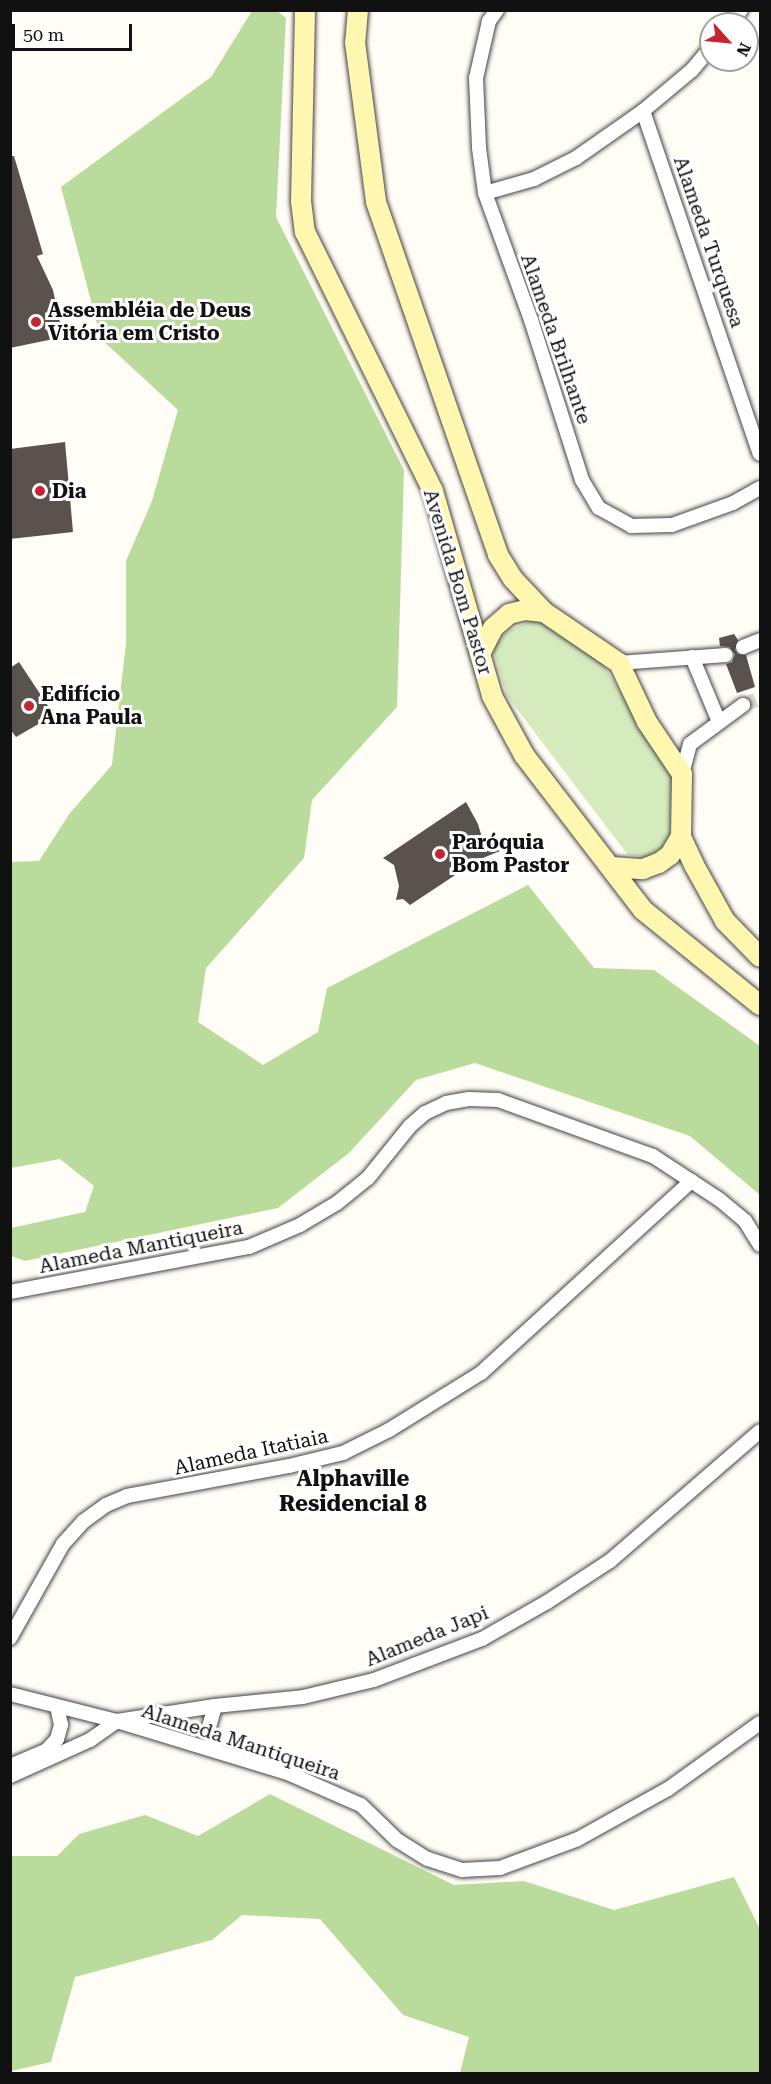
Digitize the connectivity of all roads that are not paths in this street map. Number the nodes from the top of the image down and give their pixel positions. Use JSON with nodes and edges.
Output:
{"nodes":[{"id":1,"x":305,"y":10,"type":"edge"},
{"id":2,"x":358,"y":10,"type":"edge"},
{"id":3,"x":497,"y":10,"type":"edge"},
{"id":4,"x":699,"y":62,"type":"edge"},
{"id":5,"x":643,"y":111,"type":"junction"},
{"id":6,"x":485,"y":193,"type":"junction"},
{"id":7,"x":760,"y":454,"type":"edge"},
{"id":8,"x":760,"y":488,"type":"edge"},
{"id":9,"x":544,"y":612,"type":"junction"},
{"id":10,"x":760,"y":640,"type":"edge"},
{"id":11,"x":743,"y":647,"type":"dead end"},
{"id":12,"x":481,"y":652,"type":"junction"},
{"id":13,"x":726,"y":655,"type":"dead end"},
{"id":14,"x":692,"y":657,"type":"junction"},
{"id":15,"x":619,"y":663,"type":"junction"},
{"id":16,"x":743,"y":705,"type":"tunnel mouth"},
{"id":17,"x":719,"y":722,"type":"junction"},
{"id":18,"x":682,"y":774,"type":"junction"},
{"id":19,"x":681,"y":837,"type":"junction"},
{"id":20,"x":612,"y":867,"type":"junction"},
{"id":21,"x":760,"y":957,"type":"edge"},
{"id":22,"x":760,"y":1005,"type":"edge"},
{"id":23,"x":691,"y":1181,"type":"junction"},
{"id":24,"x":760,"y":1245,"type":"edge"},
{"id":25,"x":11,"y":1293,"type":"edge"},
{"id":26,"x":760,"y":1431,"type":"edge"},
{"id":27,"x":10,"y":1638,"type":"edge"},
{"id":28,"x":10,"y":1694,"type":"edge"},
{"id":29,"x":57,"y":1706,"type":"junction"},
{"id":30,"x":215,"y":1706,"type":"junction"},
{"id":31,"x":117,"y":1721,"type":"junction"},
{"id":32,"x":760,"y":1723,"type":"edge"},
{"id":33,"x":217,"y":1751,"type":"junction"},
{"id":34,"x":10,"y":1766,"type":"edge"},
{"id":35,"x":10,"y":1776,"type":"edge"}],
"edges":[{"from":1,"to":12,"type":"street","name":"Avenida Bom Pastor"},
{"from":2,"to":9,"type":"street"},
{"from":3,"to":6,"type":"street","name":"Alameda Brilhante"},
{"from":4,"to":5,"type":"street"},
{"from":5,"to":6,"type":"street"},
{"from":5,"to":7,"type":"street","name":"Alameda Turquesa"},
{"from":6,"to":8,"type":"street","name":"Alameda Brilhante"},
{"from":9,"to":12,"type":"street"},
{"from":9,"to":15,"type":"street"},
{"from":10,"to":11,"type":"street"},
{"from":12,"to":20,"type":"street","name":"Avenida Bom Pastor"},
{"from":13,"to":14,"type":"street"},
{"from":14,"to":15,"type":"street"},
{"from":14,"to":17,"type":"street"},
{"from":15,"to":18,"type":"street"},
{"from":16,"to":17,"type":"street"},
{"from":17,"to":18,"type":"street"},
{"from":18,"to":19,"type":"street"},
{"from":19,"to":20,"type":"street"},
{"from":19,"to":21,"type":"street"},
{"from":20,"to":22,"type":"street","name":"Avenida Bom Pastor"},
{"from":23,"to":24,"type":"street","name":"Alameda Mantiqueira"},
{"from":23,"to":25,"type":"street","name":"Alameda Mantiqueira"},
{"from":23,"to":27,"type":"street","name":"Alameda Itatiaia"},
{"from":26,"to":30,"type":"street","name":"Alameda Japi"},
{"from":28,"to":29,"type":"street","name":"Alameda Mantiqueira"},
{"from":29,"to":31,"type":"street","name":"Alameda Mantiqueira"},
{"from":29,"to":34,"type":"street"},
{"from":30,"to":31,"type":"street","name":"Alameda Japi"},
{"from":30,"to":33,"type":"street"},
{"from":31,"to":33,"type":"street","name":"Alameda Mantiqueira"},
{"from":31,"to":35,"type":"street"},
{"from":32,"to":33,"type":"street","name":"Alameda Mantiqueira"}]}
